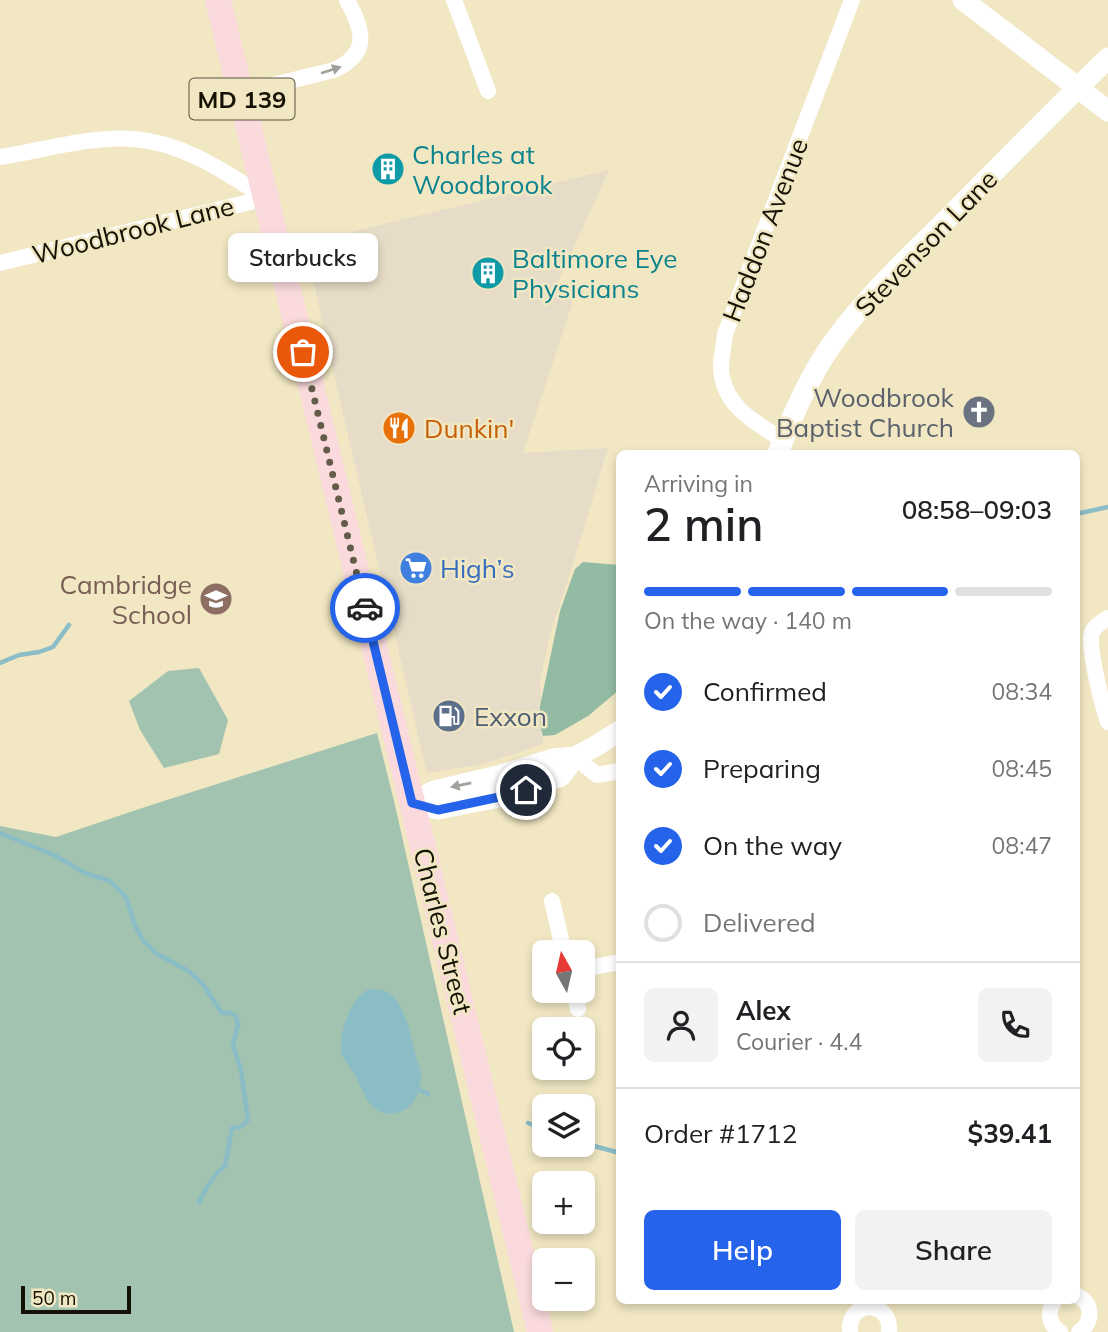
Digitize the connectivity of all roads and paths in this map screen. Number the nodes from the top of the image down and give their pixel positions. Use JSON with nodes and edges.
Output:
{"nodes":[{"id":1,"x":218,"y":0,"type":"edge"},
{"id":2,"x":347,"y":0,"type":"edge"},
{"id":3,"x":454,"y":0,"type":"edge"},
{"id":4,"x":852,"y":0,"type":"edge"},
{"id":5,"x":963,"y":0,"type":"edge"},
{"id":6,"x":1108,"y":58,"type":"edge"},
{"id":7,"x":1078,"y":88,"type":"junction"},
{"id":8,"x":488,"y":91,"type":"dead end"},
{"id":9,"x":241,"y":93,"type":"junction"},
{"id":10,"x":1108,"y":111,"type":"edge"},
{"id":11,"x":0,"y":157,"type":"edge"},
{"id":12,"x":266,"y":198,"type":"junction"},
{"id":13,"x":0,"y":263,"type":"edge"},
{"id":14,"x":780,"y":447,"type":"edge"},
{"id":15,"x":1108,"y":618,"type":"edge"},
{"id":16,"x":1108,"y":722,"type":"edge"},
{"id":17,"x":616,"y":733,"type":"edge"},
{"id":18,"x":575,"y":757,"type":"junction"},
{"id":19,"x":616,"y":772,"type":"edge"},
{"id":20,"x":412,"y":803,"type":"junction"},
{"id":21,"x":552,"y":901,"type":"dead end"},
{"id":22,"x":561,"y":940,"type":"edge"},
{"id":23,"x":616,"y":963,"type":"edge"},
{"id":24,"x":595,"y":967,"type":"edge"},
{"id":25,"x":577,"y":1003,"type":"edge"},
{"id":26,"x":578,"y":1009,"type":"dead end"},
{"id":27,"x":1080,"y":1298,"type":"edge"},
{"id":28,"x":1053,"y":1304,"type":"edge"},
{"id":29,"x":540,"y":1332,"type":"edge"},
{"id":30,"x":850,"y":1332,"type":"edge"},
{"id":31,"x":889,"y":1332,"type":"edge"},
{"id":32,"x":1060,"y":1332,"type":"edge"},
{"id":33,"x":1079,"y":1332,"type":"edge"}],
"edges":[{"from":1,"to":9,"type":"main road","name":"Charles Street","number":"MD 139"},
{"from":9,"to":2,"type":"street","one_way":true},
{"from":3,"to":8,"type":"street"},
{"from":4,"to":14,"type":"street","name":"Haddon Avenue"},
{"from":5,"to":7,"type":"street"},
{"from":6,"to":7,"type":"street","name":"Stevenson Lane"},
{"from":7,"to":10,"type":"street"},
{"from":7,"to":14,"type":"street","name":"Stevenson Lane"},
{"from":9,"to":12,"type":"main road","name":"Charles Street","number":"MD 139"},
{"from":11,"to":12,"type":"street"},
{"from":12,"to":13,"type":"street","name":"Woodbrook Lane"},
{"from":12,"to":20,"type":"main road","name":"Charles Street","number":"MD 139"},
{"from":15,"to":16,"type":"street"},
{"from":17,"to":18,"type":"street"},
{"from":18,"to":19,"type":"street"},
{"from":18,"to":20,"type":"street"},
{"from":20,"to":29,"type":"main road","name":"Charles Street","number":"MD 139"},
{"from":21,"to":22,"type":"street"},
{"from":23,"to":24,"type":"street"},
{"from":25,"to":26,"type":"street"},
{"from":27,"to":33,"type":"street"},
{"from":28,"to":32,"type":"street"},
{"from":30,"to":31,"type":"street"}]}
